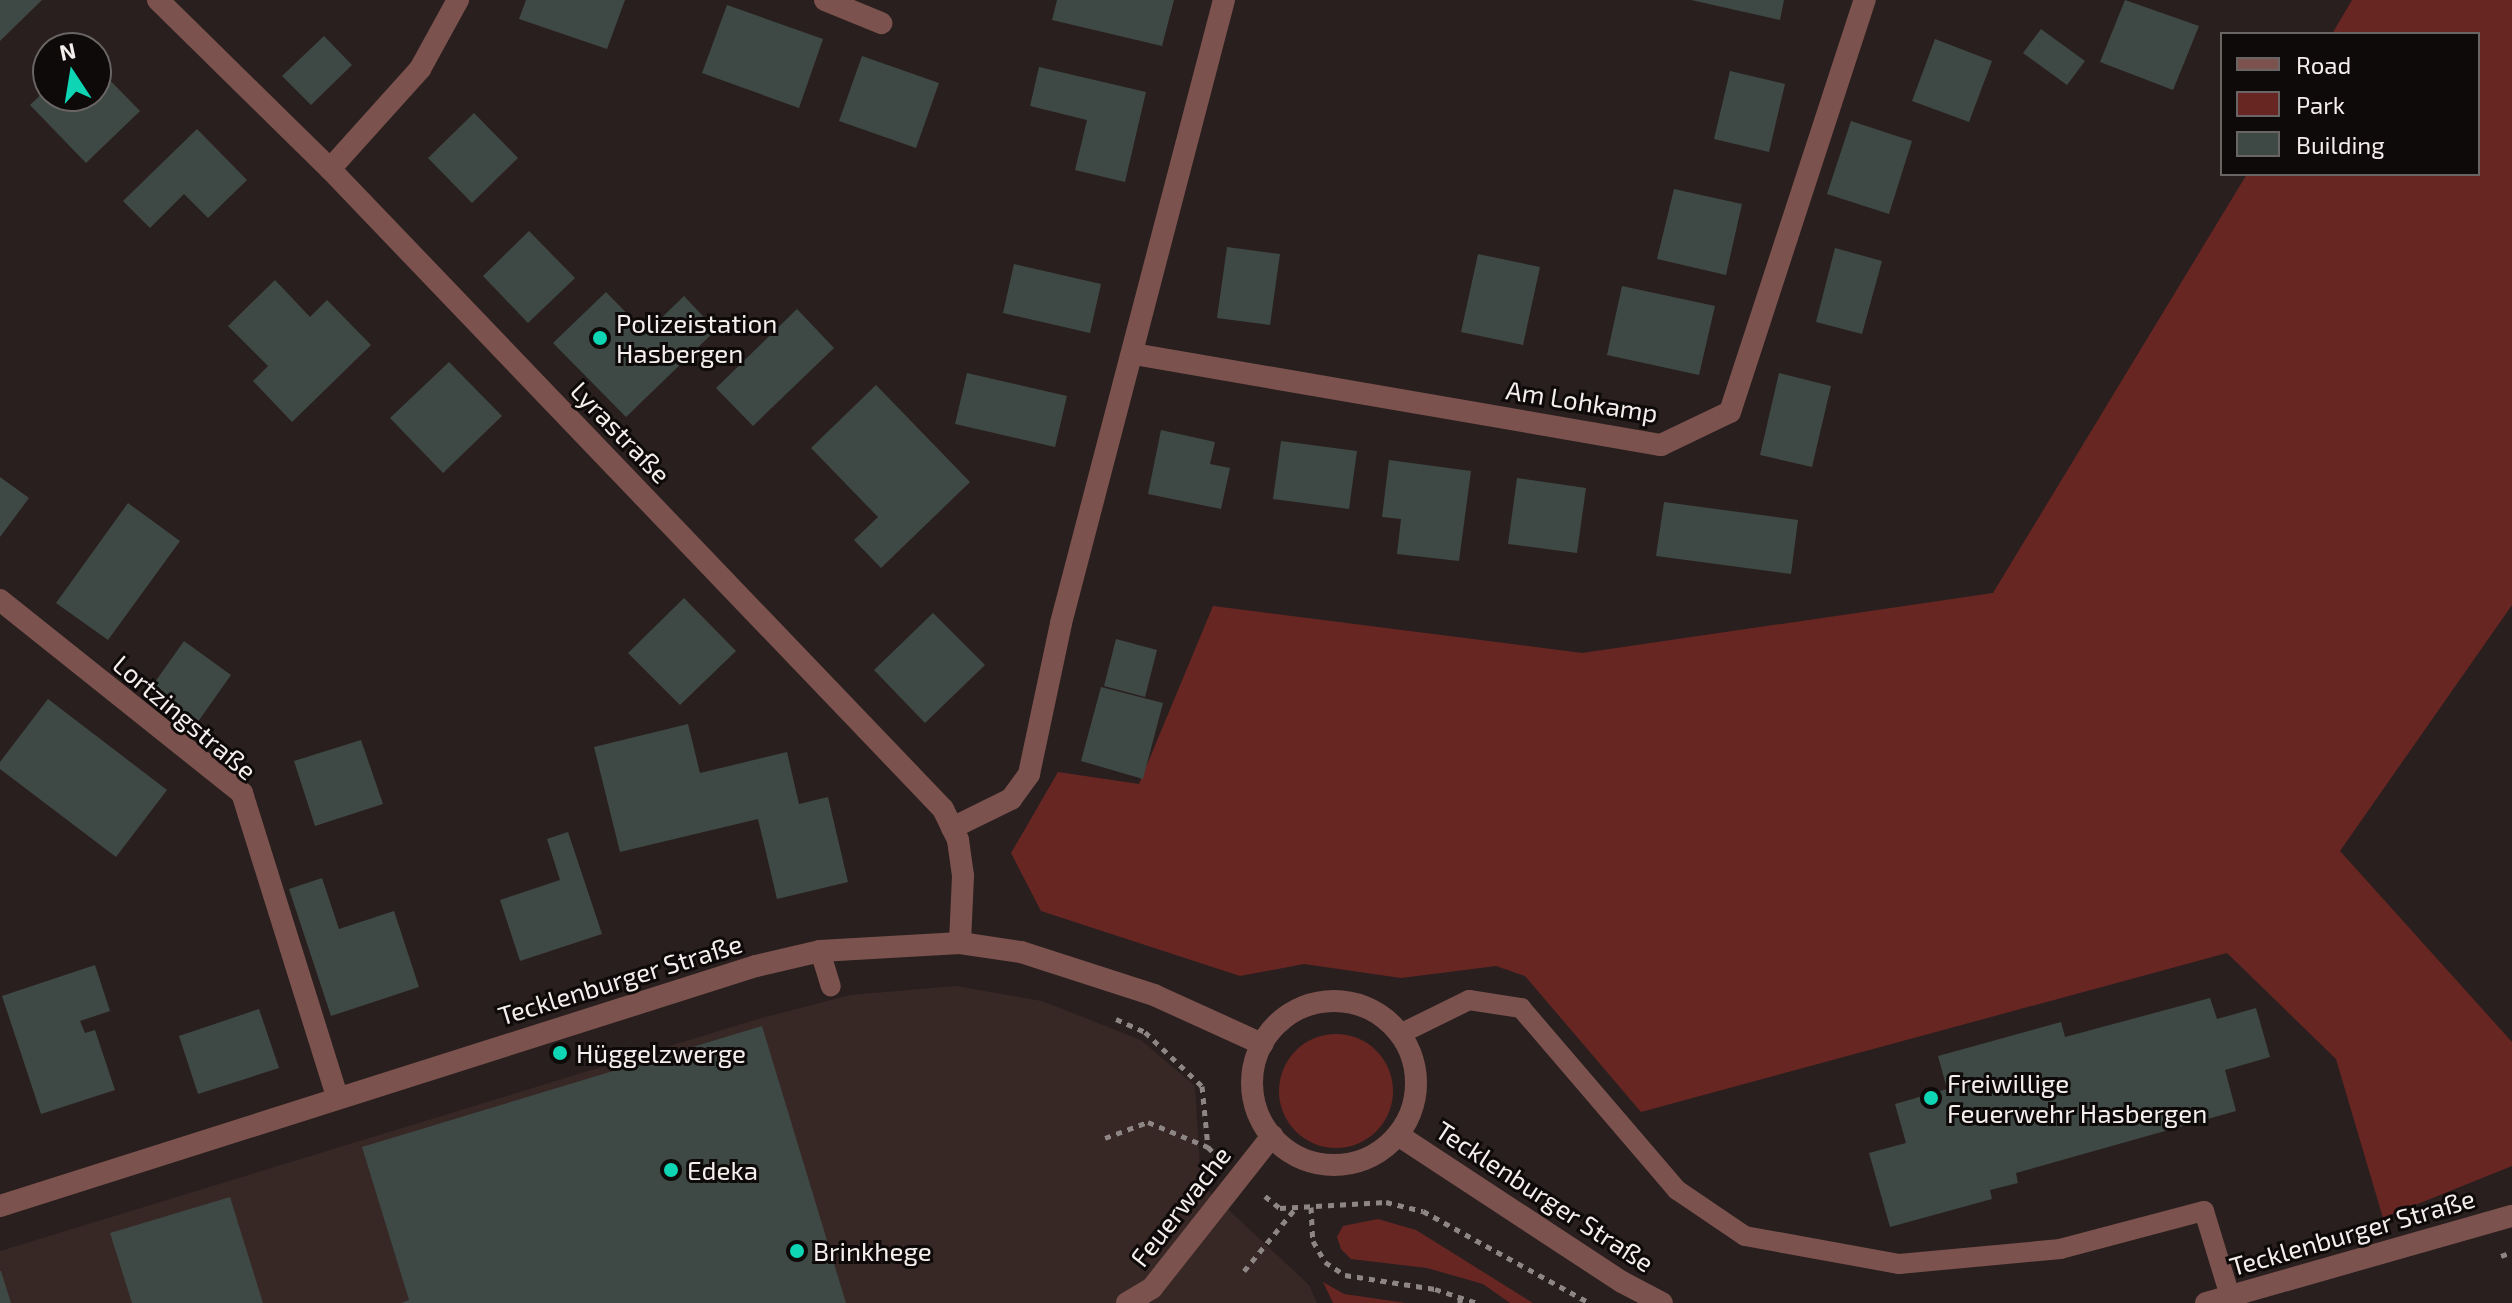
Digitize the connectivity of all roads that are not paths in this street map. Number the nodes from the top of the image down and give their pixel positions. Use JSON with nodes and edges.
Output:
{"nodes":[{"id":1,"x":158,"y":0,"type":"edge"},
{"id":2,"x":458,"y":0,"type":"edge"},
{"id":3,"x":825,"y":0,"type":"edge"},
{"id":4,"x":1224,"y":0,"type":"edge"},
{"id":5,"x":1865,"y":0,"type":"edge"},
{"id":6,"x":881,"y":23,"type":"dead end"},
{"id":7,"x":330,"y":169,"type":"junction"},
{"id":8,"x":1134,"y":354,"type":"junction"},
{"id":9,"x":0,"y":600,"type":"edge"},
{"id":10,"x":952,"y":828,"type":"junction"},
{"id":11,"x":960,"y":943,"type":"junction"},
{"id":12,"x":820,"y":951,"type":"junction"},
{"id":13,"x":831,"y":986,"type":"dead end"},
{"id":14,"x":1400,"y":1034,"type":"junction"},
{"id":15,"x":1262,"y":1044,"type":"junction"},
{"id":16,"x":337,"y":1097,"type":"junction"},
{"id":17,"x":1398,"y":1135,"type":"junction"},
{"id":18,"x":1272,"y":1136,"type":"junction"},
{"id":19,"x":0,"y":1206,"type":"edge"},
{"id":20,"x":2512,"y":1216,"type":"edge"},
{"id":21,"x":2230,"y":1296,"type":"junction"},
{"id":22,"x":1127,"y":1303,"type":"edge"},
{"id":23,"x":1662,"y":1303,"type":"edge"},
{"id":24,"x":2206,"y":1303,"type":"edge"}],
"edges":[{"from":1,"to":7,"type":"street","name":"Lyrastraße"},
{"from":2,"to":7,"type":"street"},
{"from":3,"to":6,"type":"street"},
{"from":4,"to":8,"type":"street"},
{"from":5,"to":8,"type":"street","name":"Am Lohkamp"},
{"from":7,"to":10,"type":"street","name":"Lyrastraße"},
{"from":8,"to":10,"type":"street"},
{"from":9,"to":16,"type":"street","name":"Lortzingstraße"},
{"from":10,"to":11,"type":"street","name":"Lyrastraße"},
{"from":11,"to":12,"type":"street","name":"Tecklenburger Straße"},
{"from":11,"to":15,"type":"street","name":"Tecklenburger Straße"},
{"from":12,"to":13,"type":"lane"},
{"from":12,"to":16,"type":"street","name":"Tecklenburger Straße"},
{"from":14,"to":15,"type":"street"},
{"from":14,"to":17,"type":"street"},
{"from":14,"to":21,"type":"lane"},
{"from":15,"to":18,"type":"street"},
{"from":16,"to":19,"type":"street","name":"Tecklenburger Straße"},
{"from":17,"to":18,"type":"street"},
{"from":17,"to":23,"type":"street","name":"Tecklenburger Straße"},
{"from":18,"to":22,"type":"street","name":"Feuerwache"},
{"from":20,"to":21,"type":"street","name":"Tecklenburger Straße"},
{"from":21,"to":24,"type":"street","name":"Tecklenburger Straße"}]}
